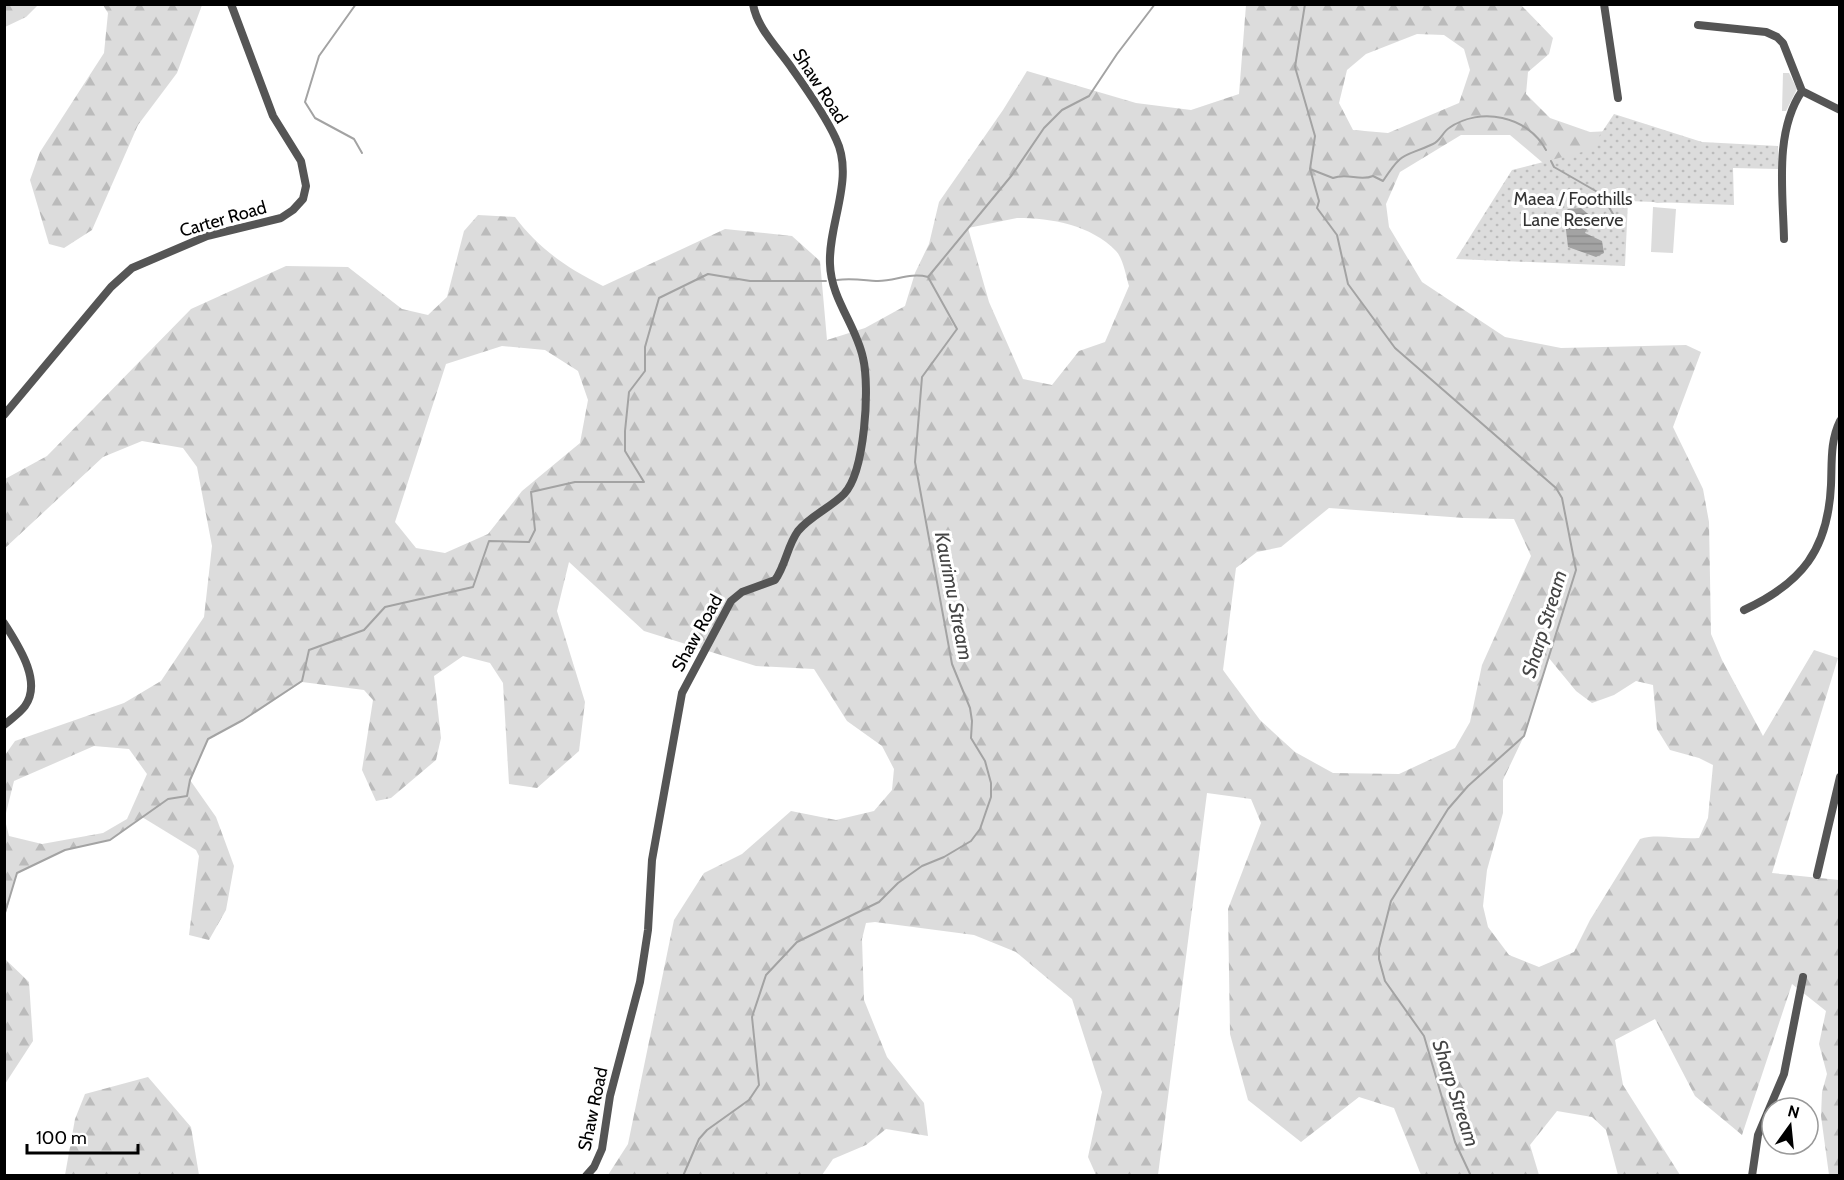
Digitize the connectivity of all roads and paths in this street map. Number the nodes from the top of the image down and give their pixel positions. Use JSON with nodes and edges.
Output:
{"nodes":[{"id":1,"x":231,"y":4,"type":"edge"},
{"id":2,"x":753,"y":4,"type":"edge"},
{"id":3,"x":1604,"y":4,"type":"edge"},
{"id":4,"x":1698,"y":25,"type":"dead end"},
{"id":5,"x":1802,"y":91,"type":"junction"},
{"id":6,"x":1618,"y":98,"type":"dead end"},
{"id":7,"x":1839,"y":110,"type":"edge"},
{"id":8,"x":1784,"y":239,"type":"dead end"},
{"id":9,"x":4,"y":415,"type":"edge"},
{"id":10,"x":1839,"y":421,"type":"edge"},
{"id":11,"x":1744,"y":610,"type":"dead end"},
{"id":12,"x":4,"y":623,"type":"edge"},
{"id":13,"x":4,"y":725,"type":"edge"},
{"id":14,"x":1839,"y":777,"type":"edge"},
{"id":15,"x":1817,"y":875,"type":"dead end"},
{"id":16,"x":1803,"y":977,"type":"dead end"},
{"id":17,"x":586,"y":1176,"type":"edge"},
{"id":18,"x":1752,"y":1176,"type":"edge"}],
"edges":[{"from":1,"to":9,"type":"street","name":"Carter Road"},
{"from":2,"to":17,"type":"street","name":"Shaw Road"},
{"from":3,"to":6,"type":"street"},
{"from":4,"to":5,"type":"street"},
{"from":5,"to":7,"type":"street"},
{"from":5,"to":8,"type":"street"},
{"from":10,"to":11,"type":"street"},
{"from":12,"to":13,"type":"street"},
{"from":14,"to":15,"type":"street"},
{"from":16,"to":18,"type":"street"}]}
